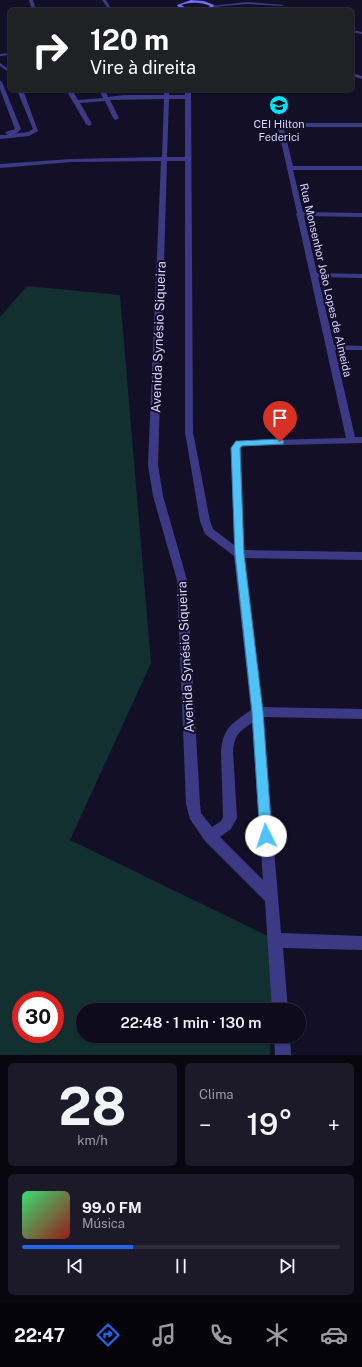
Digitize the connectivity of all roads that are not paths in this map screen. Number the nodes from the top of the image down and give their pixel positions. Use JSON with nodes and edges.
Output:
{"nodes":[{"id":1,"x":197,"y":0,"type":"edge"},
{"id":2,"x":253,"y":0,"type":"edge"},
{"id":3,"x":182,"y":1,"type":"edge"},
{"id":4,"x":207,"y":2,"type":"junction"},
{"id":5,"x":283,"y":4,"type":"edge"},
{"id":6,"x":212,"y":6,"type":"junction"},
{"id":7,"x":208,"y":8,"type":"edge"},
{"id":8,"x":0,"y":64,"type":"edge"},
{"id":9,"x":8,"y":70,"type":"edge"},
{"id":10,"x":0,"y":82,"type":"edge"},
{"id":11,"x":8,"y":90,"type":"edge"},
{"id":12,"x":70,"y":92,"type":"edge"},
{"id":13,"x":103,"y":92,"type":"edge"},
{"id":14,"x":142,"y":92,"type":"edge"},
{"id":15,"x":12,"y":94,"type":"edge"},
{"id":16,"x":166,"y":94,"type":"edge"},
{"id":17,"x":188,"y":94,"type":"edge"},
{"id":18,"x":126,"y":97,"type":"junction"},
{"id":19,"x":106,"y":99,"type":"junction"},
{"id":20,"x":77,"y":102,"type":"junction"},
{"id":21,"x":116,"y":118,"type":"dead end"},
{"id":22,"x":88,"y":124,"type":"dead end"},
{"id":23,"x":362,"y":125,"type":"edge"},
{"id":24,"x":0,"y":134,"type":"edge"},
{"id":25,"x":0,"y":137,"type":"edge"},
{"id":26,"x":164,"y":159,"type":"junction"},
{"id":27,"x":188,"y":159,"type":"junction"},
{"id":28,"x":0,"y":166,"type":"edge"},
{"id":29,"x":289,"y":168,"type":"junction"},
{"id":30,"x":362,"y":168,"type":"edge"},
{"id":31,"x":300,"y":214,"type":"junction"},
{"id":32,"x":362,"y":215,"type":"edge"},
{"id":33,"x":313,"y":275,"type":"junction"},
{"id":34,"x":362,"y":276,"type":"edge"},
{"id":35,"x":330,"y":347,"type":"junction"},
{"id":36,"x":362,"y":348,"type":"edge"},
{"id":37,"x":351,"y":440,"type":"junction"},
{"id":38,"x":362,"y":440,"type":"edge"},
{"id":39,"x":239,"y":554,"type":"junction"},
{"id":40,"x":362,"y":556,"type":"edge"},
{"id":41,"x":257,"y":712,"type":"junction"},
{"id":42,"x":362,"y":714,"type":"edge"},
{"id":43,"x":210,"y":836,"type":"junction"},
{"id":44,"x":271,"y":898,"type":"junction"},
{"id":45,"x":276,"y":940,"type":"junction"},
{"id":46,"x":362,"y":943,"type":"edge"},
{"id":47,"x":280,"y":1003,"type":"edge"},
{"id":48,"x":282,"y":1043,"type":"edge"},
{"id":49,"x":283,"y":1055,"type":"edge"}],
"edges":[{"from":1,"to":3,"type":"street"},
{"from":1,"to":4,"type":"street"},
{"from":2,"to":4,"type":"street"},
{"from":4,"to":6,"type":"street"},
{"from":5,"to":6,"type":"street"},
{"from":6,"to":7,"type":"street"},
{"from":8,"to":9,"type":"street"},
{"from":10,"to":11,"type":"street"},
{"from":12,"to":20,"type":"street"},
{"from":13,"to":19,"type":"street"},
{"from":14,"to":18,"type":"street"},
{"from":15,"to":24,"type":"street"},
{"from":15,"to":25,"type":"street"},
{"from":16,"to":17,"type":"street"},
{"from":16,"to":18,"type":"street"},
{"from":16,"to":26,"type":"street","name":"Avenida Synésio Siqueira"},
{"from":17,"to":27,"type":"street"},
{"from":18,"to":19,"type":"street"},
{"from":19,"to":20,"type":"street"},
{"from":19,"to":21,"type":"street"},
{"from":20,"to":22,"type":"street"},
{"from":23,"to":29,"type":"street","name":"Rua Monsenhor João Lopes de Almeida"},
{"from":26,"to":27,"type":"street"},
{"from":26,"to":28,"type":"street"},
{"from":26,"to":43,"type":"street","name":"Avenida Synésio Siqueira"},
{"from":27,"to":39,"type":"street"},
{"from":29,"to":30,"type":"street"},
{"from":29,"to":31,"type":"street","name":"Rua Monsenhor João Lopes de Almeida"},
{"from":31,"to":32,"type":"street"},
{"from":31,"to":33,"type":"street","name":"Rua Monsenhor João Lopes de Almeida"},
{"from":33,"to":34,"type":"street"},
{"from":33,"to":35,"type":"street","name":"Rua Monsenhor João Lopes de Almeida"},
{"from":35,"to":36,"type":"street"},
{"from":35,"to":37,"type":"street","name":"Rua Monsenhor João Lopes de Almeida"},
{"from":37,"to":38,"type":"street"},
{"from":37,"to":39,"type":"street"},
{"from":39,"to":40,"type":"street"},
{"from":39,"to":41,"type":"street"},
{"from":41,"to":42,"type":"street"},
{"from":41,"to":43,"type":"street"},
{"from":41,"to":44,"type":"street"},
{"from":43,"to":44,"type":"street","name":"Avenida Synésio Siqueira"},
{"from":44,"to":45,"type":"street"},
{"from":45,"to":46,"type":"street"},
{"from":45,"to":47,"type":"street"},
{"from":48,"to":49,"type":"street"}]}
